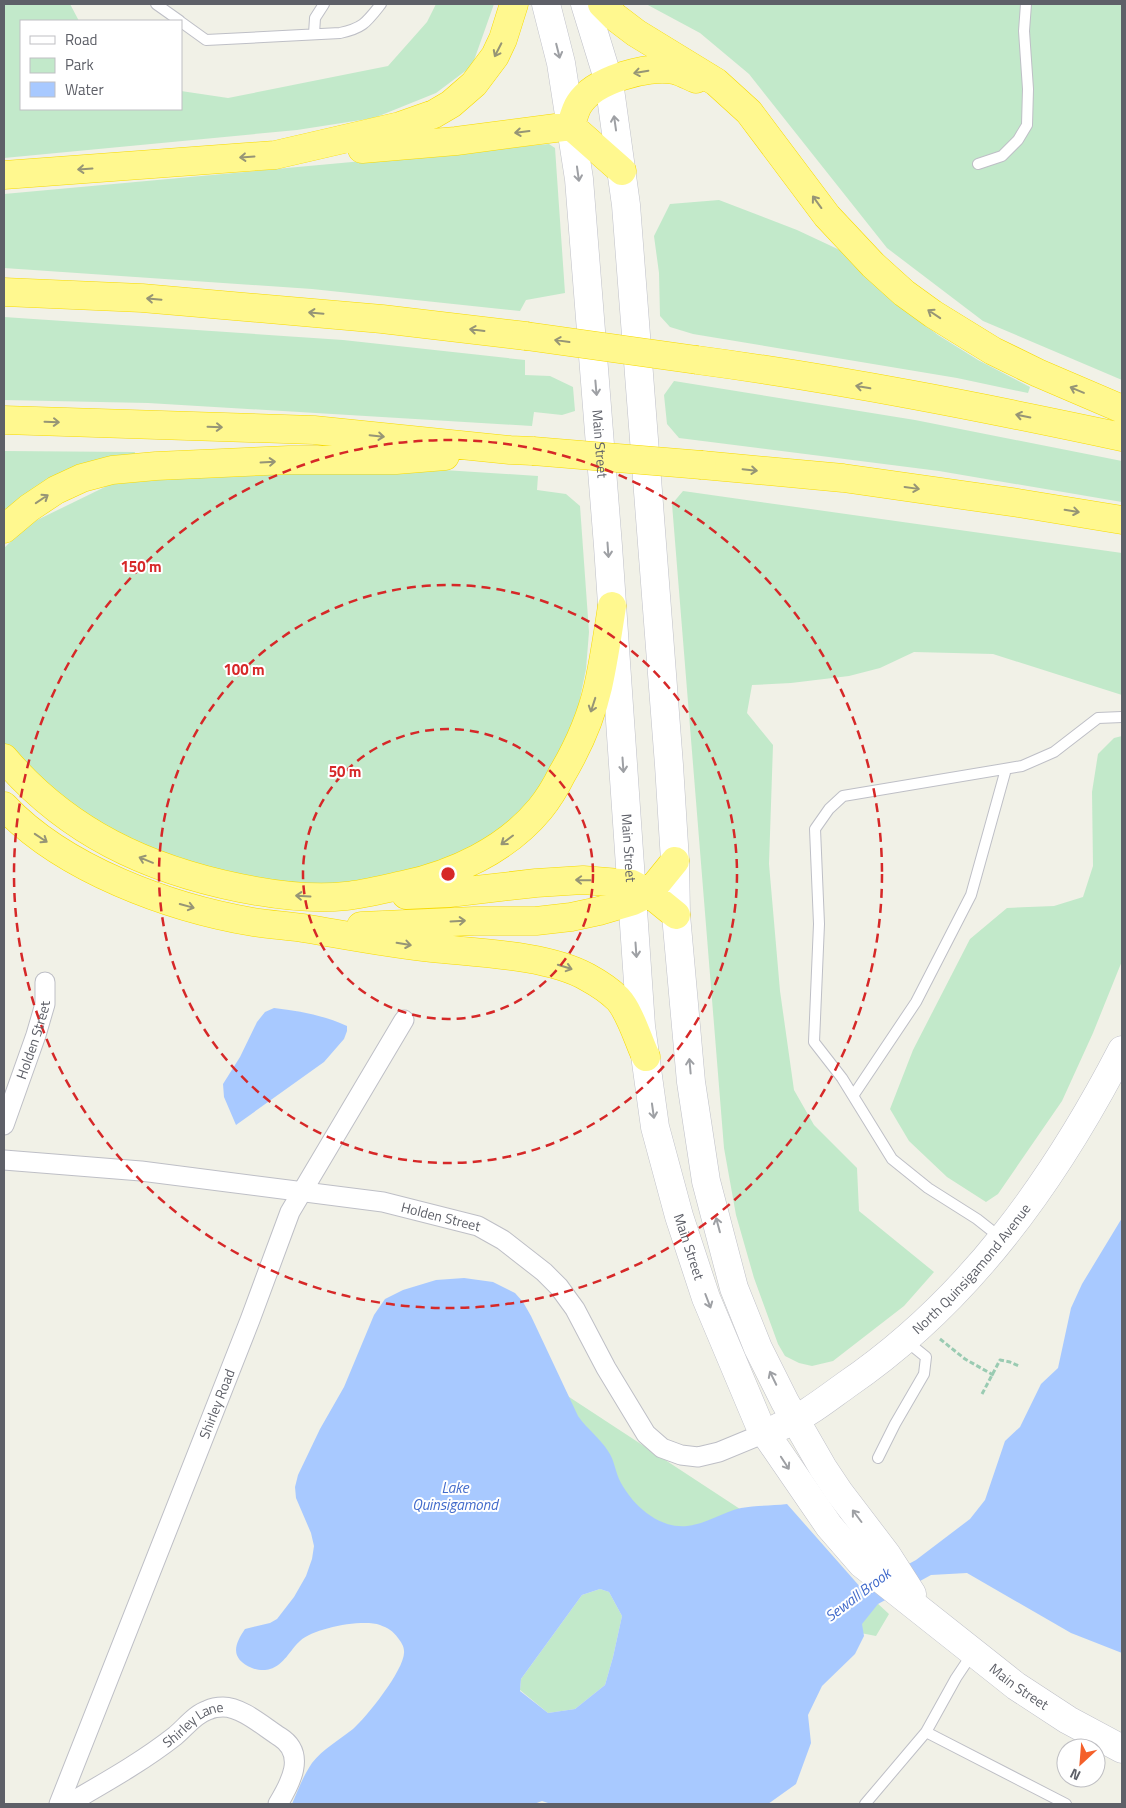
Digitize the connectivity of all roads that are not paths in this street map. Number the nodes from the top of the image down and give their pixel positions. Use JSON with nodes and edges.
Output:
{"nodes":[{"id":1,"x":156,"y":4,"type":"edge"},
{"id":2,"x":324,"y":4,"type":"edge"},
{"id":3,"x":381,"y":4,"type":"edge"},
{"id":4,"x":514,"y":4,"type":"edge"},
{"id":5,"x":546,"y":4,"type":"edge"},
{"id":6,"x":585,"y":4,"type":"edge"},
{"id":7,"x":602,"y":4,"type":"edge"},
{"id":8,"x":1026,"y":4,"type":"edge"},
{"id":9,"x":178,"y":20,"type":"edge"},
{"id":10,"x":182,"y":23,"type":"edge"},
{"id":11,"x":314,"y":34,"type":"junction"},
{"id":12,"x":609,"y":82,"type":"junction"},
{"id":13,"x":735,"y":99,"type":"junction"},
{"id":14,"x":571,"y":126,"type":"junction"},
{"id":15,"x":275,"y":155,"type":"junction"},
{"id":16,"x":978,"y":164,"type":"dead end"},
{"id":17,"x":622,"y":171,"type":"junction"},
{"id":18,"x":4,"y":175,"type":"edge"},
{"id":19,"x":4,"y":292,"type":"edge"},
{"id":20,"x":1122,"y":409,"type":"edge"},
{"id":21,"x":4,"y":420,"type":"edge"},
{"id":22,"x":1122,"y":437,"type":"edge"},
{"id":23,"x":521,"y":450,"type":"junction"},
{"id":24,"x":1122,"y":520,"type":"edge"},
{"id":25,"x":4,"y":529,"type":"edge"},
{"id":26,"x":612,"y":606,"type":"junction"},
{"id":27,"x":1122,"y":717,"type":"edge"},
{"id":28,"x":4,"y":758,"type":"edge"},
{"id":29,"x":1006,"y":769,"type":"junction"},
{"id":30,"x":4,"y":806,"type":"edge"},
{"id":31,"x":675,"y":860,"type":"junction"},
{"id":32,"x":638,"y":893,"type":"junction"},
{"id":33,"x":345,"y":896,"type":"junction"},
{"id":34,"x":676,"y":915,"type":"junction"},
{"id":35,"x":287,"y":926,"type":"junction"},
{"id":36,"x":46,"y":982,"type":"dead end"},
{"id":37,"x":404,"y":1020,"type":"dead end"},
{"id":38,"x":1122,"y":1050,"type":"edge"},
{"id":39,"x":646,"y":1057,"type":"junction"},
{"id":40,"x":853,"y":1096,"type":"junction"},
{"id":41,"x":4,"y":1125,"type":"edge"},
{"id":42,"x":4,"y":1160,"type":"edge"},
{"id":43,"x":303,"y":1192,"type":"junction"},
{"id":44,"x":1002,"y":1239,"type":"junction"},
{"id":45,"x":905,"y":1340,"type":"junction"},
{"id":46,"x":795,"y":1421,"type":"junction"},
{"id":47,"x":766,"y":1433,"type":"junction"},
{"id":48,"x":878,"y":1458,"type":"dead end"},
{"id":49,"x":924,"y":1612,"type":"junction"},
{"id":50,"x":972,"y":1653,"type":"junction"},
{"id":51,"x":926,"y":1732,"type":"junction"},
{"id":52,"x":1122,"y":1749,"type":"edge"},
{"id":53,"x":59,"y":1804,"type":"edge"},
{"id":54,"x":68,"y":1804,"type":"edge"},
{"id":55,"x":278,"y":1804,"type":"edge"},
{"id":56,"x":865,"y":1804,"type":"edge"},
{"id":57,"x":1066,"y":1804,"type":"edge"}],
"edges":[{"from":1,"to":9,"type":"lane"},
{"from":2,"to":11,"type":"lane"},
{"from":3,"to":11,"type":"lane"},
{"from":4,"to":15,"type":"highway","one_way":true},
{"from":5,"to":14,"type":"main road","name":"Main Street","one_way":true},
{"from":6,"to":12,"type":"main road","name":"Main Street"},
{"from":7,"to":13,"type":"highway"},
{"from":8,"to":16,"type":"lane"},
{"from":10,"to":11,"type":"lane"},
{"from":13,"to":12,"type":"highway","one_way":true},
{"from":12,"to":14,"type":"highway"},
{"from":17,"to":12,"type":"main road","name":"Main Street","one_way":true},
{"from":20,"to":13,"type":"highway","one_way":true},
{"from":14,"to":15,"type":"highway","one_way":true},
{"from":14,"to":17,"type":"highway"},
{"from":14,"to":26,"type":"main road","name":"Main Street","one_way":true},
{"from":15,"to":18,"type":"highway","one_way":true},
{"from":17,"to":31,"type":"main road","name":"Main Street"},
{"from":22,"to":19,"type":"highway","one_way":true,"bridge":true},
{"from":21,"to":23,"type":"highway","one_way":true},
{"from":23,"to":24,"type":"highway","one_way":true,"bridge":true},
{"from":25,"to":23,"type":"highway","one_way":true},
{"from":26,"to":32,"type":"main road","name":"Main Street","one_way":true},
{"from":26,"to":33,"type":"highway","one_way":true},
{"from":27,"to":29,"type":"lane"},
{"from":33,"to":28,"type":"highway","one_way":true},
{"from":29,"to":40,"type":"lane"},
{"from":29,"to":40,"type":"lane"},
{"from":30,"to":35,"type":"highway","one_way":true},
{"from":31,"to":32,"type":"highway"},
{"from":31,"to":34,"type":"main road","name":"Main Street"},
{"from":32,"to":33,"type":"highway","one_way":true},
{"from":32,"to":34,"type":"highway"},
{"from":35,"to":32,"type":"highway","one_way":true},
{"from":32,"to":39,"type":"main road","name":"Main Street","one_way":true},
{"from":46,"to":34,"type":"main road","name":"Main Street","one_way":true},
{"from":35,"to":39,"type":"highway","one_way":true},
{"from":36,"to":41,"type":"street","name":"Holden Street"},
{"from":37,"to":43,"type":"street","name":"Shirley Road"},
{"from":38,"to":44,"type":"main road","name":"North Quinsigamond Avenue"},
{"from":39,"to":47,"type":"main road","name":"Main Street","one_way":true},
{"from":40,"to":44,"type":"lane"},
{"from":42,"to":43,"type":"street","name":"Holden Street"},
{"from":43,"to":47,"type":"street","name":"Holden Street"},
{"from":43,"to":53,"type":"street","name":"Shirley Road"},
{"from":44,"to":45,"type":"main road","name":"North Quinsigamond Avenue"},
{"from":45,"to":46,"type":"main road","name":"North Quinsigamond Avenue"},
{"from":45,"to":48,"type":"lane"},
{"from":46,"to":47,"type":"main road","name":"North Quinsigamond Avenue"},
{"from":49,"to":46,"type":"main road","name":"Main Street","one_way":true},
{"from":47,"to":49,"type":"main road","name":"Main Street","one_way":true},
{"from":49,"to":50,"type":"main road","name":"Main Street"},
{"from":50,"to":51,"type":"lane"},
{"from":50,"to":52,"type":"main road","name":"Main Street"},
{"from":51,"to":56,"type":"lane"},
{"from":51,"to":57,"type":"lane"},
{"from":54,"to":55,"type":"street","name":"Shirley Lane"}]}
